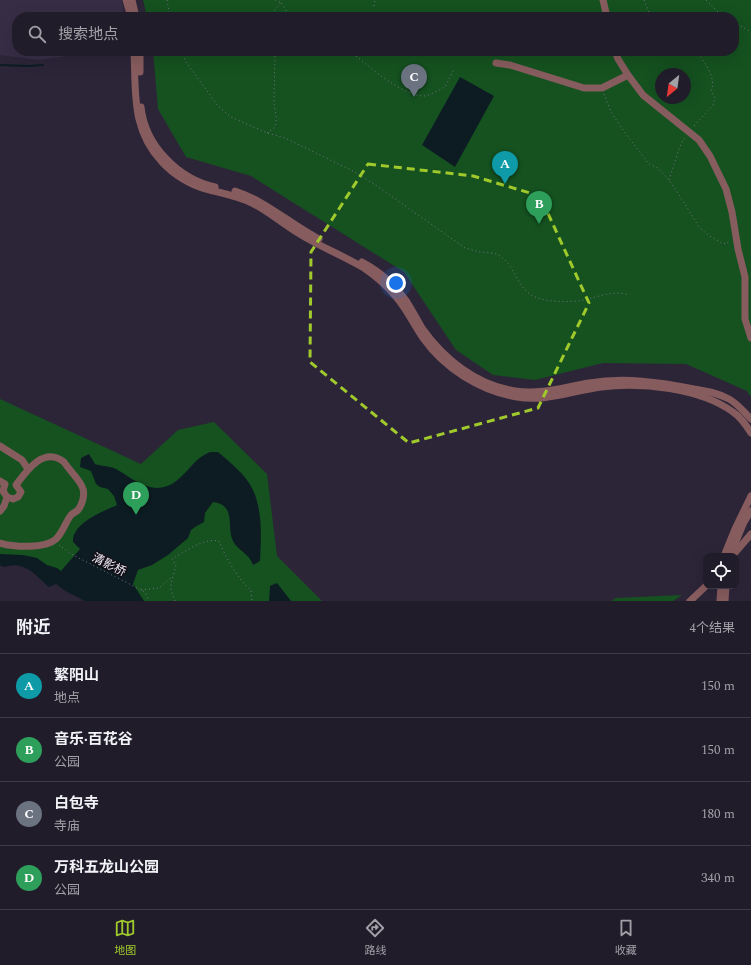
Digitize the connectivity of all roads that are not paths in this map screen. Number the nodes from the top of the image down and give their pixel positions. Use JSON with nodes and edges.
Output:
{"nodes":[{"id":1,"x":126,"y":0,"type":"edge"},
{"id":2,"x":132,"y":0,"type":"edge"},
{"id":3,"x":603,"y":0,"type":"edge"},
{"id":4,"x":130,"y":12,"type":"edge"},
{"id":5,"x":135,"y":12,"type":"edge"},
{"id":6,"x":606,"y":12,"type":"edge"},
{"id":7,"x":134,"y":56,"type":"edge"},
{"id":8,"x":140,"y":56,"type":"edge"},
{"id":9,"x":617,"y":56,"type":"edge"},
{"id":10,"x":496,"y":63,"type":"dead end"},
{"id":11,"x":628,"y":75,"type":"junction"},
{"id":12,"x":751,"y":338,"type":"edge"},
{"id":13,"x":751,"y":420,"type":"edge"},
{"id":14,"x":751,"y":433,"type":"edge"},
{"id":15,"x":0,"y":446,"type":"edge"},
{"id":16,"x":28,"y":469,"type":"junction"},
{"id":17,"x":2,"y":482,"type":"edge"},
{"id":18,"x":16,"y":485,"type":"junction"},
{"id":19,"x":751,"y":496,"type":"edge"},
{"id":20,"x":7,"y":497,"type":"junction"},
{"id":21,"x":0,"y":511,"type":"edge"},
{"id":22,"x":751,"y":511,"type":"edge"},
{"id":23,"x":751,"y":534,"type":"edge"},
{"id":24,"x":0,"y":543,"type":"edge"},
{"id":25,"x":725,"y":553,"type":"edge"},
{"id":26,"x":732,"y":553,"type":"edge"},
{"id":27,"x":734,"y":553,"type":"edge"},
{"id":28,"x":703,"y":589,"type":"edge"},
{"id":29,"x":720,"y":589,"type":"edge"},
{"id":30,"x":726,"y":589,"type":"edge"},
{"id":31,"x":690,"y":601,"type":"edge"},
{"id":32,"x":720,"y":601,"type":"edge"},
{"id":33,"x":725,"y":601,"type":"edge"}],
"edges":[{"from":1,"to":4,"type":"street"},
{"from":2,"to":5,"type":"street"},
{"from":3,"to":6,"type":"street"},
{"from":7,"to":14,"type":"street"},
{"from":8,"to":13,"type":"street"},
{"from":9,"to":11,"type":"street"},
{"from":10,"to":11,"type":"street"},
{"from":11,"to":12,"type":"street"},
{"from":15,"to":16,"type":"street"},
{"from":16,"to":18,"type":"street"},
{"from":16,"to":24,"type":"street"},
{"from":17,"to":18,"type":"street"},
{"from":17,"to":20,"type":"street"},
{"from":18,"to":20,"type":"street"},
{"from":19,"to":25,"type":"street"},
{"from":20,"to":21,"type":"street"},
{"from":22,"to":26,"type":"street"},
{"from":23,"to":27,"type":"street"},
{"from":28,"to":31,"type":"street"},
{"from":29,"to":32,"type":"street"},
{"from":30,"to":33,"type":"street"}]}
